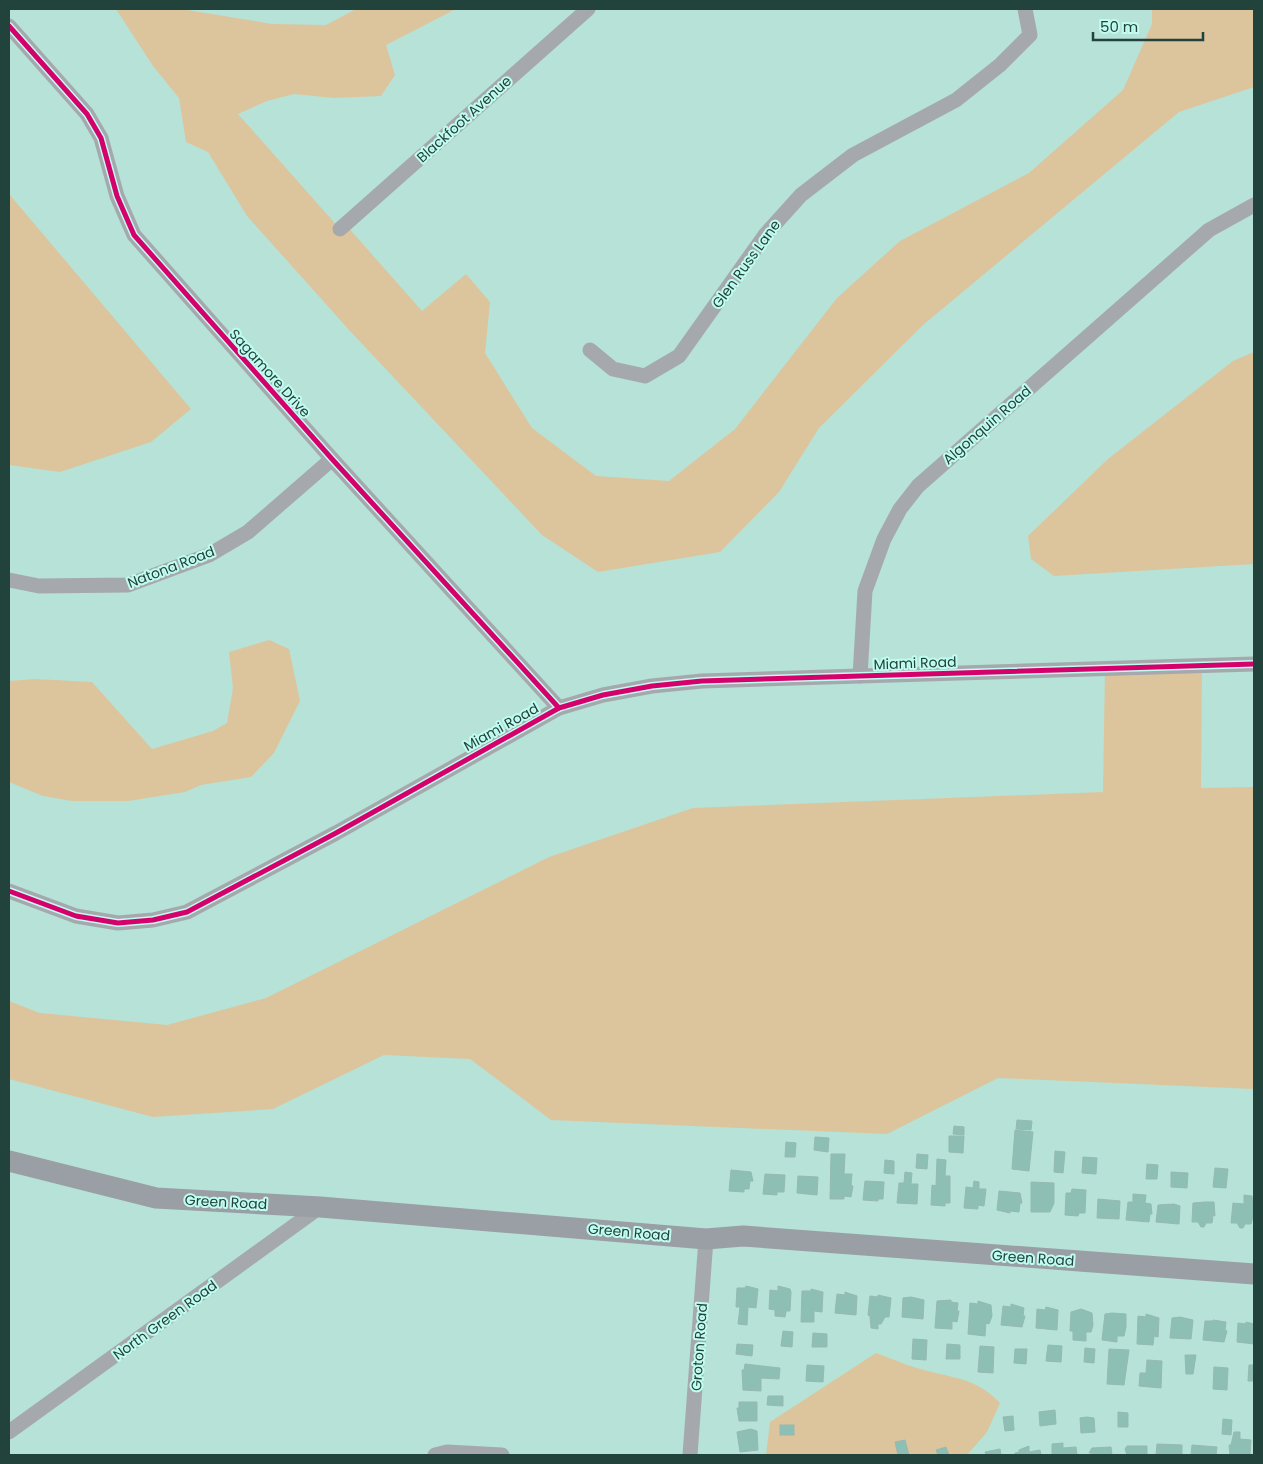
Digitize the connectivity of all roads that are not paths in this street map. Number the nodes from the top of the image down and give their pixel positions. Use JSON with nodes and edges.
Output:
{"nodes":[{"id":1,"x":588,"y":9,"type":"edge"},
{"id":2,"x":1025,"y":9,"type":"edge"},
{"id":3,"x":9,"y":26,"type":"edge"},
{"id":4,"x":1254,"y":205,"type":"edge"},
{"id":5,"x":340,"y":230,"type":"dead end"},
{"id":6,"x":590,"y":350,"type":"dead end"},
{"id":7,"x":332,"y":458,"type":"junction"},
{"id":8,"x":9,"y":580,"type":"edge"},
{"id":9,"x":1254,"y":664,"type":"edge"},
{"id":10,"x":860,"y":676,"type":"junction"},
{"id":11,"x":559,"y":708,"type":"junction"},
{"id":12,"x":9,"y":891,"type":"edge"},
{"id":13,"x":9,"y":1161,"type":"edge"},
{"id":14,"x":320,"y":1207,"type":"junction"},
{"id":15,"x":706,"y":1239,"type":"junction"},
{"id":16,"x":1254,"y":1274,"type":"edge"},
{"id":17,"x":9,"y":1432,"type":"edge"},
{"id":18,"x":435,"y":1455,"type":"edge"},
{"id":19,"x":502,"y":1455,"type":"edge"},
{"id":20,"x":690,"y":1455,"type":"edge"}],
"edges":[{"from":1,"to":5,"type":"street","name":"Blackfoot Avenue"},
{"from":2,"to":6,"type":"street","name":"Glen Russ Lane"},
{"from":3,"to":7,"type":"street","name":"Sagamore Drive"},
{"from":4,"to":10,"type":"street","name":"Algonquin Road"},
{"from":7,"to":8,"type":"street","name":"Natona Road"},
{"from":7,"to":11,"type":"street","name":"Sagamore Drive"},
{"from":9,"to":10,"type":"street","name":"Miami Road"},
{"from":10,"to":11,"type":"street","name":"Miami Road"},
{"from":11,"to":12,"type":"street","name":"Miami Road"},
{"from":13,"to":14,"type":"main road","name":"Green Road"},
{"from":14,"to":15,"type":"main road","name":"Green Road"},
{"from":14,"to":17,"type":"street","name":"North Green Road"},
{"from":15,"to":16,"type":"main road","name":"Green Road"},
{"from":15,"to":20,"type":"street","name":"Groton Road"},
{"from":18,"to":19,"type":"street"}]}
